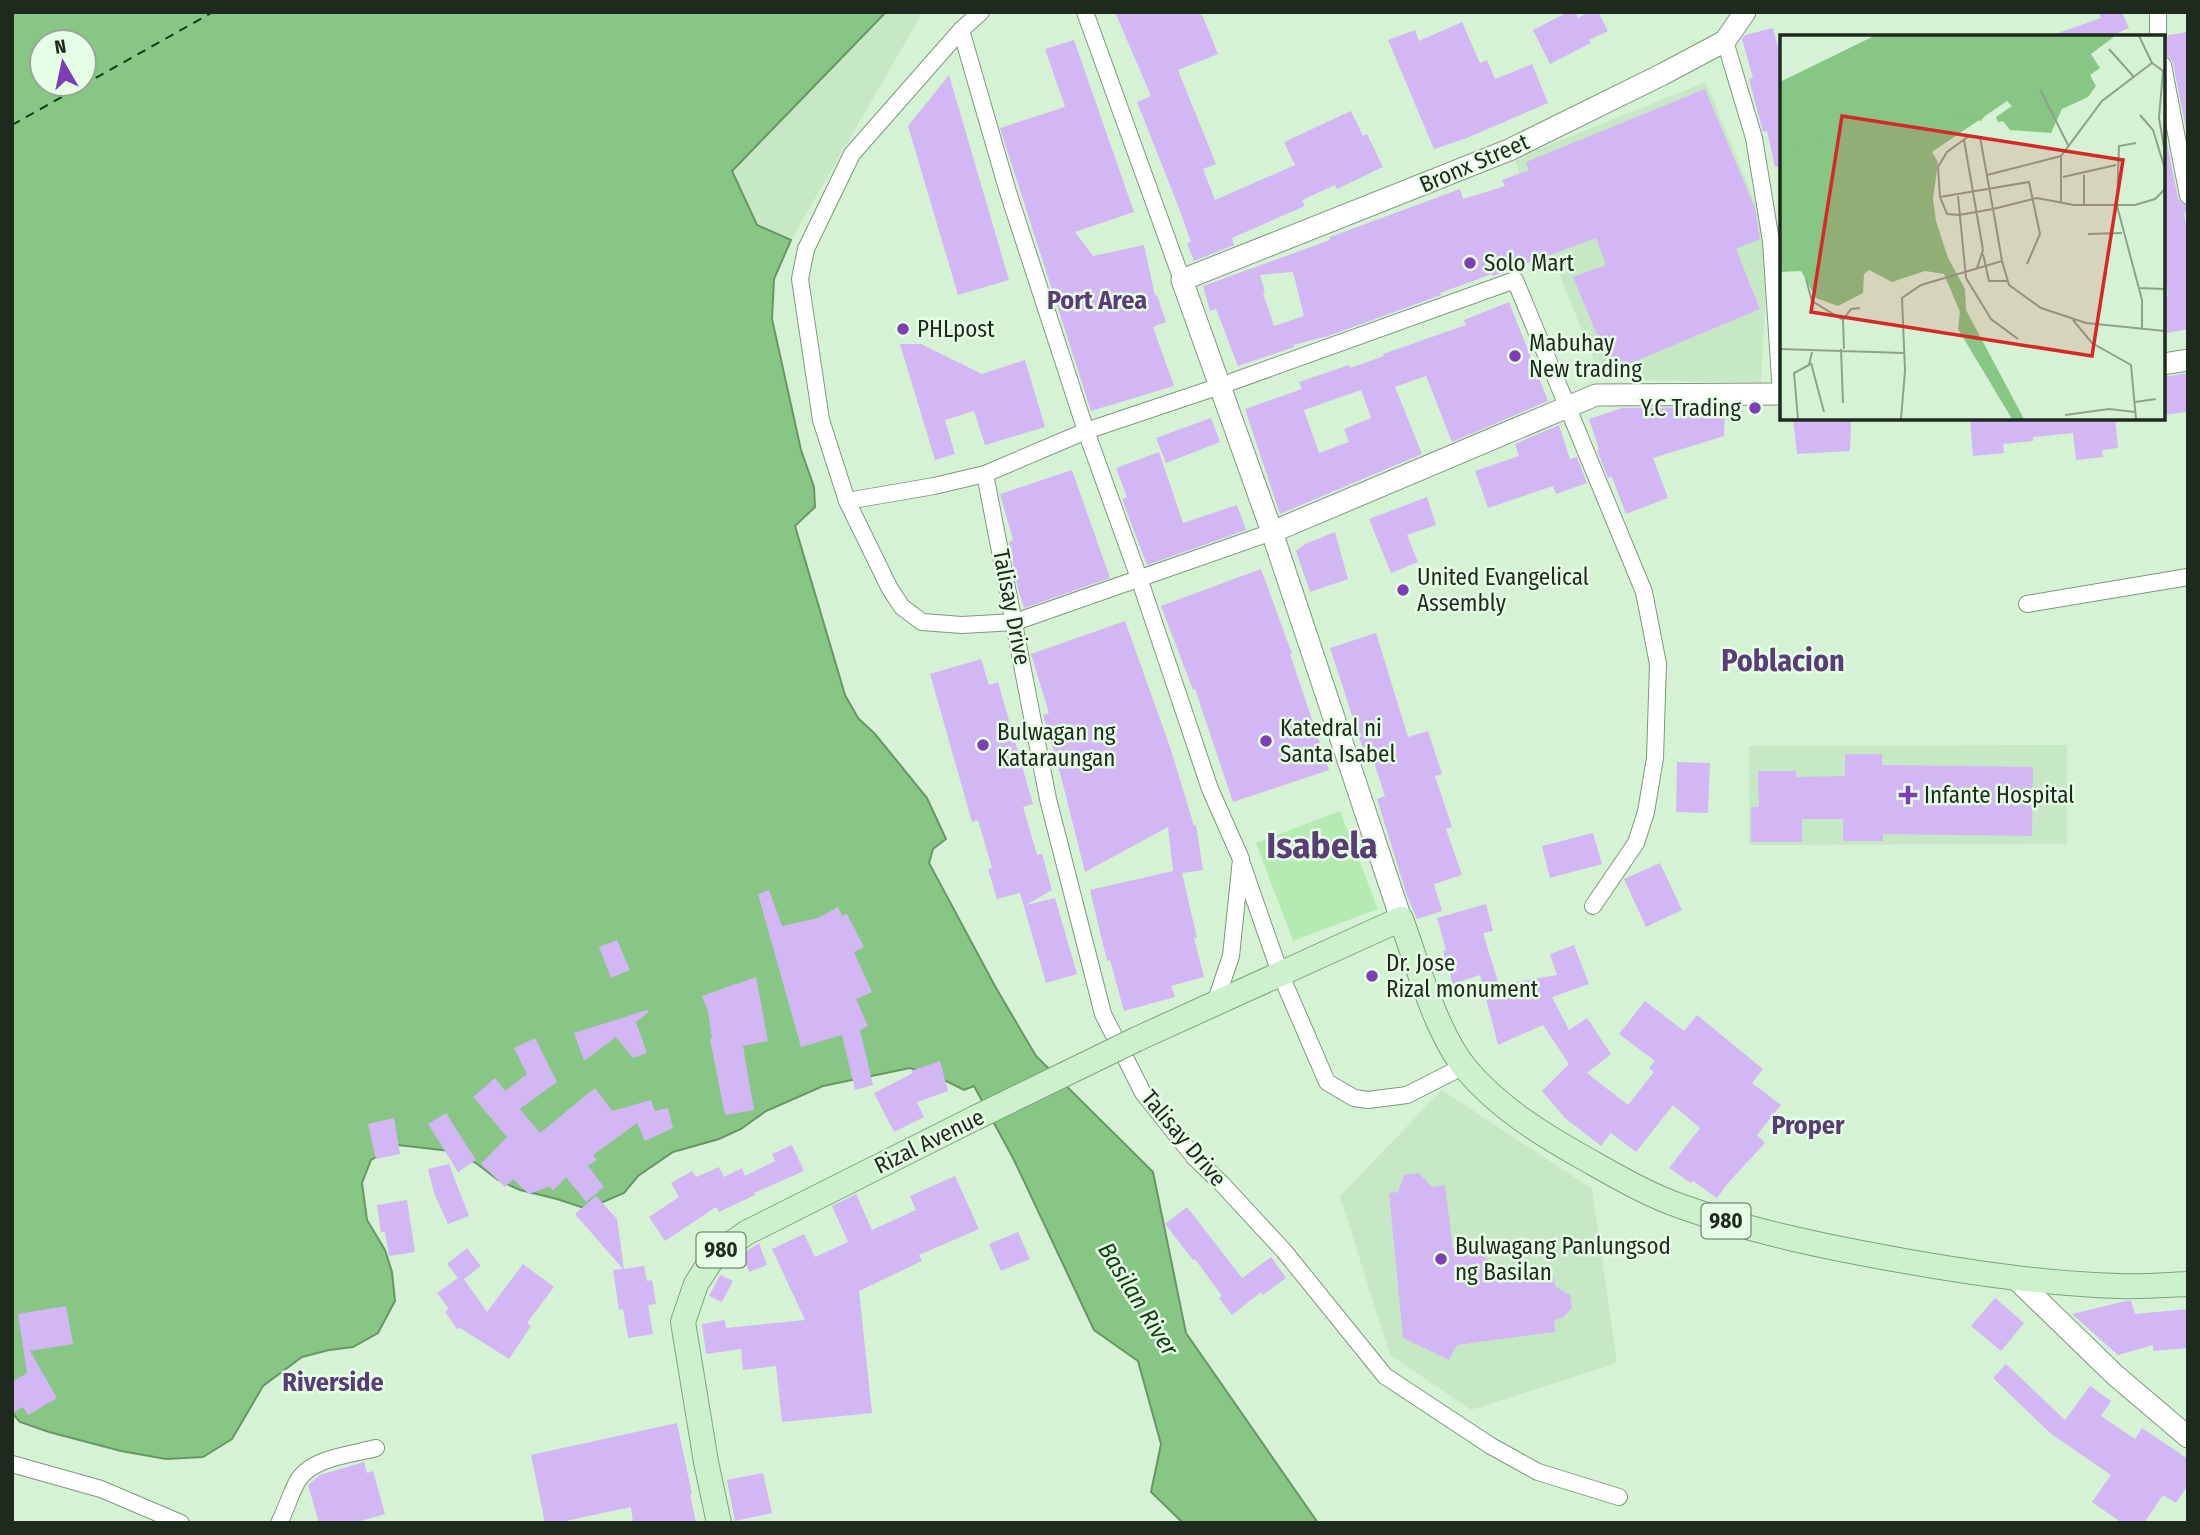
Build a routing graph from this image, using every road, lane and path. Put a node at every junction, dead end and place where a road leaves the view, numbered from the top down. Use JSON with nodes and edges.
{"nodes":[{"id":1,"x":982,"y":12,"type":"edge"},
{"id":2,"x":1085,"y":12,"type":"edge"},
{"id":3,"x":1745,"y":12,"type":"edge"},
{"id":4,"x":2158,"y":12,"type":"edge"},
{"id":5,"x":961,"y":30,"type":"junction"},
{"id":6,"x":2158,"y":35,"type":"edge"},
{"id":7,"x":1725,"y":41,"type":"junction"},
{"id":8,"x":2165,"y":75,"type":"edge"},
{"id":9,"x":2188,"y":196,"type":"edge"},
{"id":10,"x":1765,"y":202,"type":"junction"},
{"id":11,"x":1780,"y":202,"type":"edge"},
{"id":12,"x":1182,"y":280,"type":"junction"},
{"id":13,"x":2188,"y":360,"type":"edge"},
{"id":14,"x":2165,"y":364,"type":"edge"},
{"id":15,"x":1780,"y":379,"type":"edge"},
{"id":16,"x":1220,"y":386,"type":"junction"},
{"id":17,"x":1780,"y":394,"type":"edge"},
{"id":18,"x":1569,"y":407,"type":"junction"},
{"id":19,"x":1086,"y":431,"type":"junction"},
{"id":20,"x":985,"y":474,"type":"junction"},
{"id":21,"x":847,"y":501,"type":"junction"},
{"id":22,"x":1272,"y":532,"type":"junction"},
{"id":23,"x":2188,"y":577,"type":"edge"},
{"id":24,"x":1139,"y":578,"type":"junction"},
{"id":25,"x":2026,"y":604,"type":"dead end"},
{"id":26,"x":1015,"y":622,"type":"junction"},
{"id":27,"x":1241,"y":859,"type":"junction"},
{"id":28,"x":1593,"y":906,"type":"dead end"},
{"id":29,"x":1401,"y":919,"type":"junction"},
{"id":30,"x":1280,"y":973,"type":"junction"},
{"id":31,"x":1214,"y":1003,"type":"junction"},
{"id":32,"x":1464,"y":1066,"type":"junction"},
{"id":33,"x":2015,"y":1278,"type":"junction"},
{"id":34,"x":2188,"y":1284,"type":"edge"},
{"id":35,"x":2188,"y":1437,"type":"edge"},
{"id":36,"x":376,"y":1448,"type":"dead end"},
{"id":37,"x":12,"y":1464,"type":"edge"},
{"id":38,"x":1619,"y":1497,"type":"dead end"},
{"id":39,"x":181,"y":1523,"type":"edge"},
{"id":40,"x":279,"y":1523,"type":"edge"},
{"id":41,"x":719,"y":1523,"type":"edge"}],
"edges":[{"from":1,"to":5,"type":"street"},
{"from":2,"to":12,"type":"street"},
{"from":3,"to":7,"type":"street","name":"Bronx Street"},
{"from":4,"to":6,"type":"street"},
{"from":5,"to":19,"type":"street"},
{"from":5,"to":21,"type":"street"},
{"from":7,"to":10,"type":"street"},
{"from":7,"to":12,"type":"street","name":"Bronx Street"},
{"from":8,"to":9,"type":"street"},
{"from":10,"to":11,"type":"street"},
{"from":10,"to":15,"type":"street"},
{"from":12,"to":16,"type":"street"},
{"from":13,"to":14,"type":"street"},
{"from":16,"to":18,"type":"street"},
{"from":16,"to":19,"type":"street"},
{"from":16,"to":22,"type":"street"},
{"from":17,"to":18,"type":"street"},
{"from":18,"to":22,"type":"street"},
{"from":18,"to":28,"type":"street"},
{"from":19,"to":20,"type":"street"},
{"from":19,"to":24,"type":"street"},
{"from":20,"to":21,"type":"street"},
{"from":20,"to":26,"type":"street","name":"Talisay Drive"},
{"from":21,"to":26,"type":"street"},
{"from":22,"to":24,"type":"street"},
{"from":22,"to":29,"type":"street"},
{"from":23,"to":25,"type":"street"},
{"from":24,"to":26,"type":"street"},
{"from":24,"to":27,"type":"street"},
{"from":26,"to":38,"type":"street","name":"Talisay Drive"},
{"from":27,"to":30,"type":"street"},
{"from":27,"to":31,"type":"street"},
{"from":29,"to":30,"type":"main road","name":"Rizal Avenue","number":"980"},
{"from":29,"to":32,"type":"main road","number":"980"},
{"from":30,"to":31,"type":"main road","name":"Rizal Avenue","number":"980"},
{"from":30,"to":32,"type":"street"},
{"from":31,"to":41,"type":"main road","name":"Rizal Avenue","number":"980","bridge":true},
{"from":32,"to":33,"type":"main road","number":"980"},
{"from":33,"to":34,"type":"main road","number":"980"},
{"from":33,"to":35,"type":"street"},
{"from":36,"to":40,"type":"street"},
{"from":37,"to":39,"type":"street"}]}
